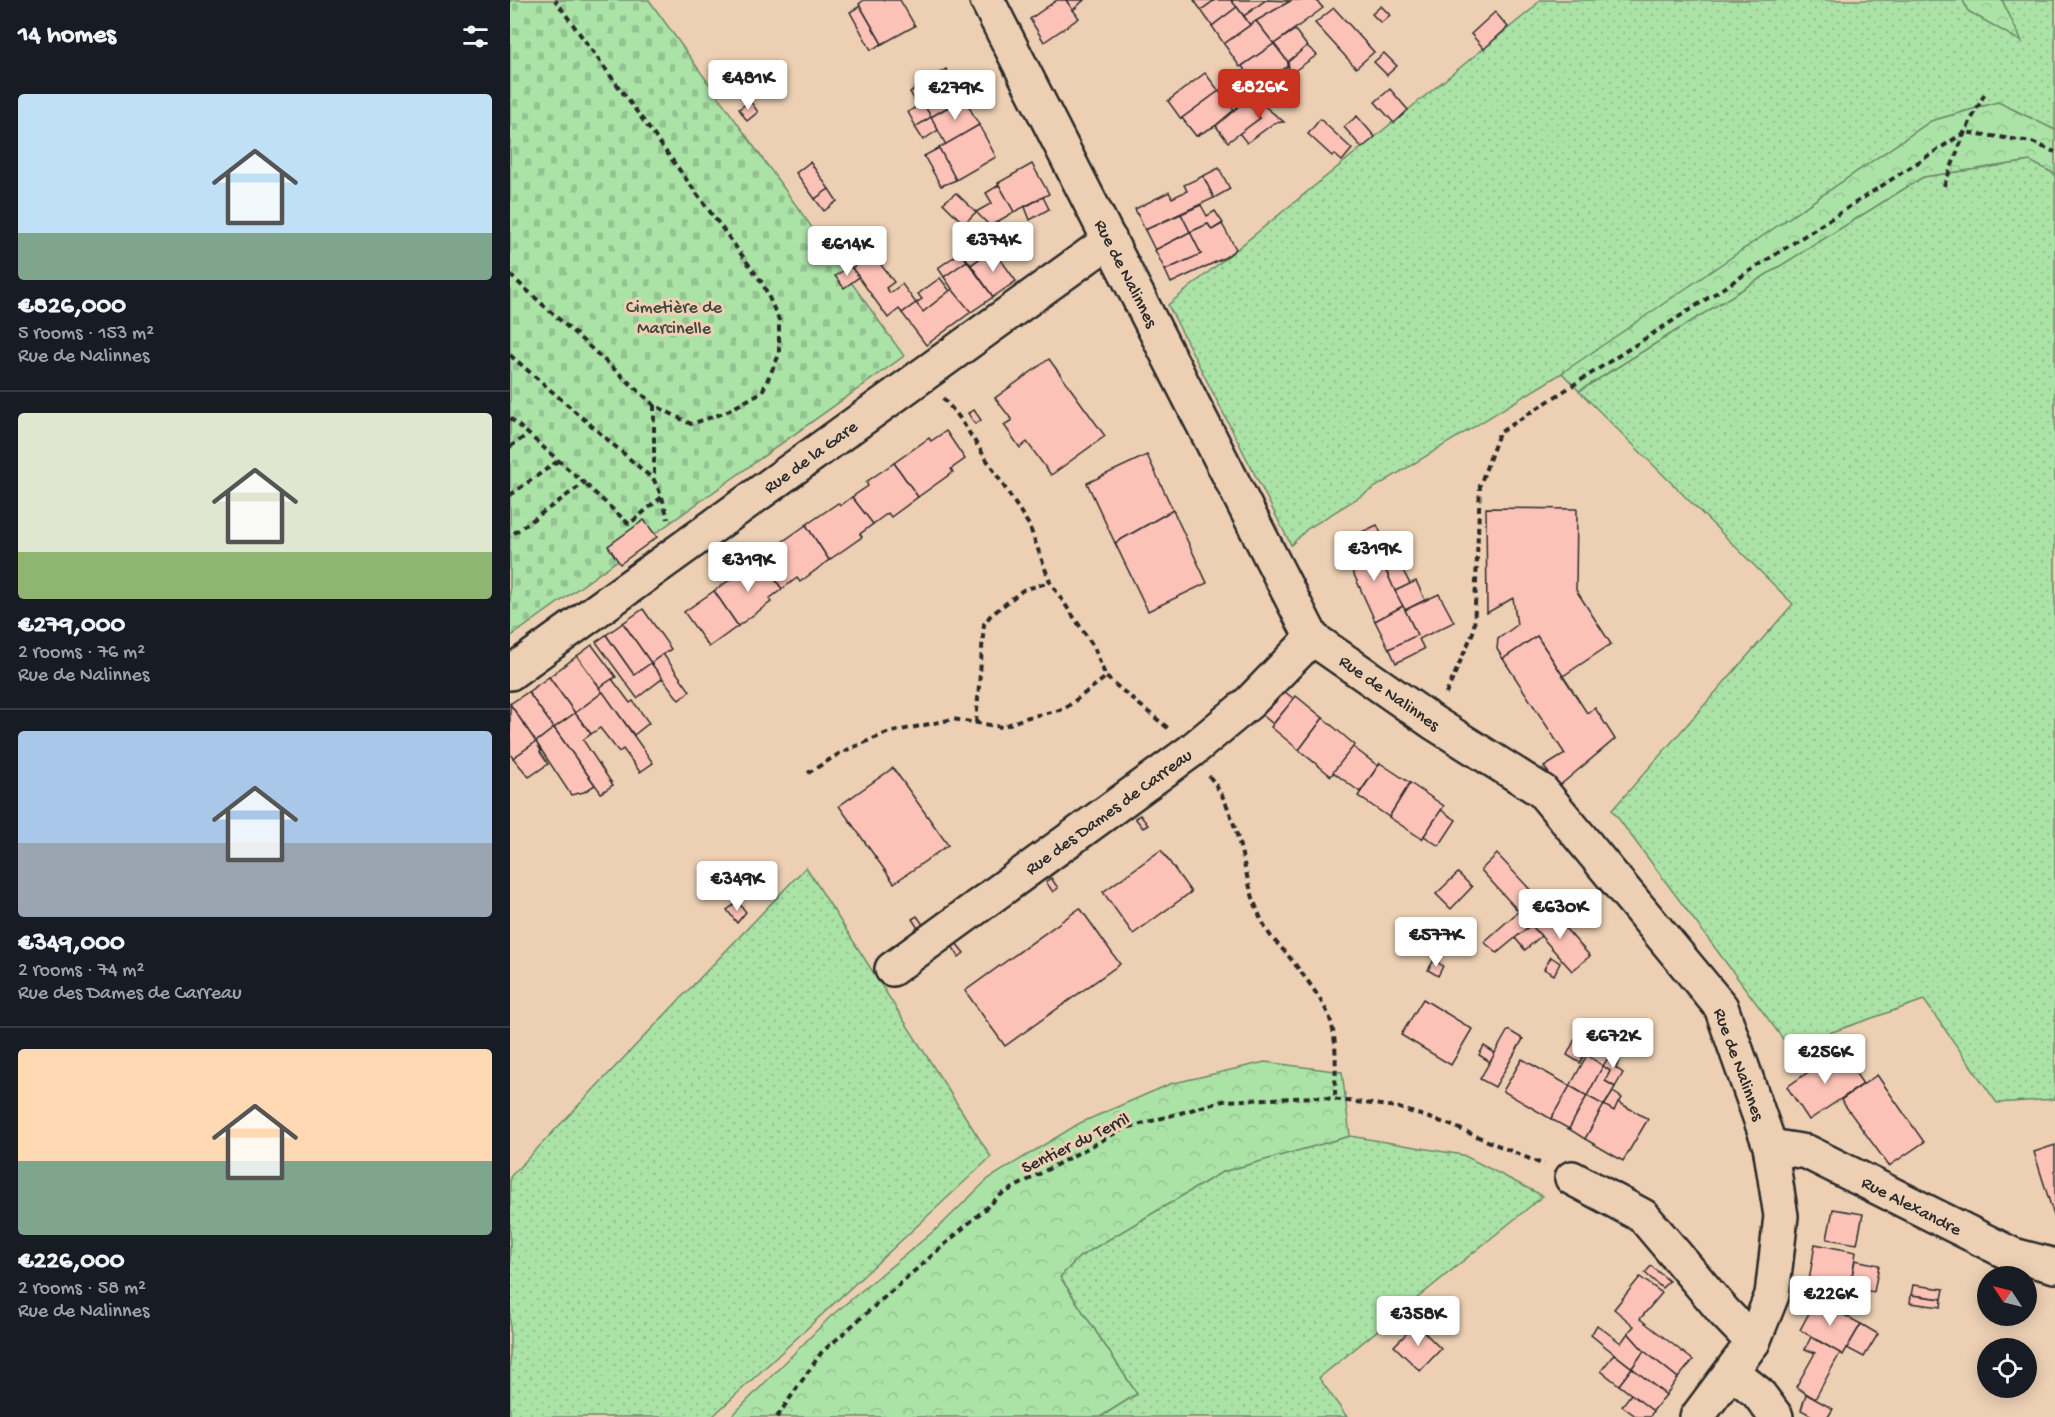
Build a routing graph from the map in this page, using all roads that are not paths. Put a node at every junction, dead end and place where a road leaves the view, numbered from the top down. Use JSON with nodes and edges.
{"nodes":[{"id":1,"x":987,"y":0,"type":"edge"},
{"id":2,"x":1110,"y":240,"type":"junction"},
{"id":3,"x":1312,"y":638,"type":"junction"},
{"id":4,"x":510,"y":673,"type":"edge"},
{"id":5,"x":892,"y":969,"type":"dead end"},
{"id":6,"x":1770,"y":1146,"type":"junction"},
{"id":7,"x":1572,"y":1178,"type":"road end"},
{"id":8,"x":2055,"y":1266,"type":"edge"},
{"id":9,"x":1753,"y":1342,"type":"junction"},
{"id":10,"x":1732,"y":1372,"type":"junction"},
{"id":11,"x":1696,"y":1417,"type":"edge"},
{"id":12,"x":1776,"y":1417,"type":"edge"}],
"edges":[{"from":1,"to":2,"type":"street","name":"Rue de Nalinnes"},
{"from":2,"to":3,"type":"street","name":"Rue de Nalinnes"},
{"from":2,"to":4,"type":"street","name":"Rue de la Gare"},
{"from":3,"to":5,"type":"street","name":"Rue des Dames de Carreau"},
{"from":3,"to":6,"type":"street","name":"Rue de Nalinnes"},
{"from":6,"to":8,"type":"street","name":"Rue Alexandre"},
{"from":6,"to":9,"type":"street","name":"Rue de Nalinnes"},
{"from":7,"to":9,"type":"street"},
{"from":9,"to":10,"type":"street","name":"Rue de Nalinnes"},
{"from":10,"to":11,"type":"street","name":"Rue de Nalinnes"},
{"from":10,"to":12,"type":"street"}]}
